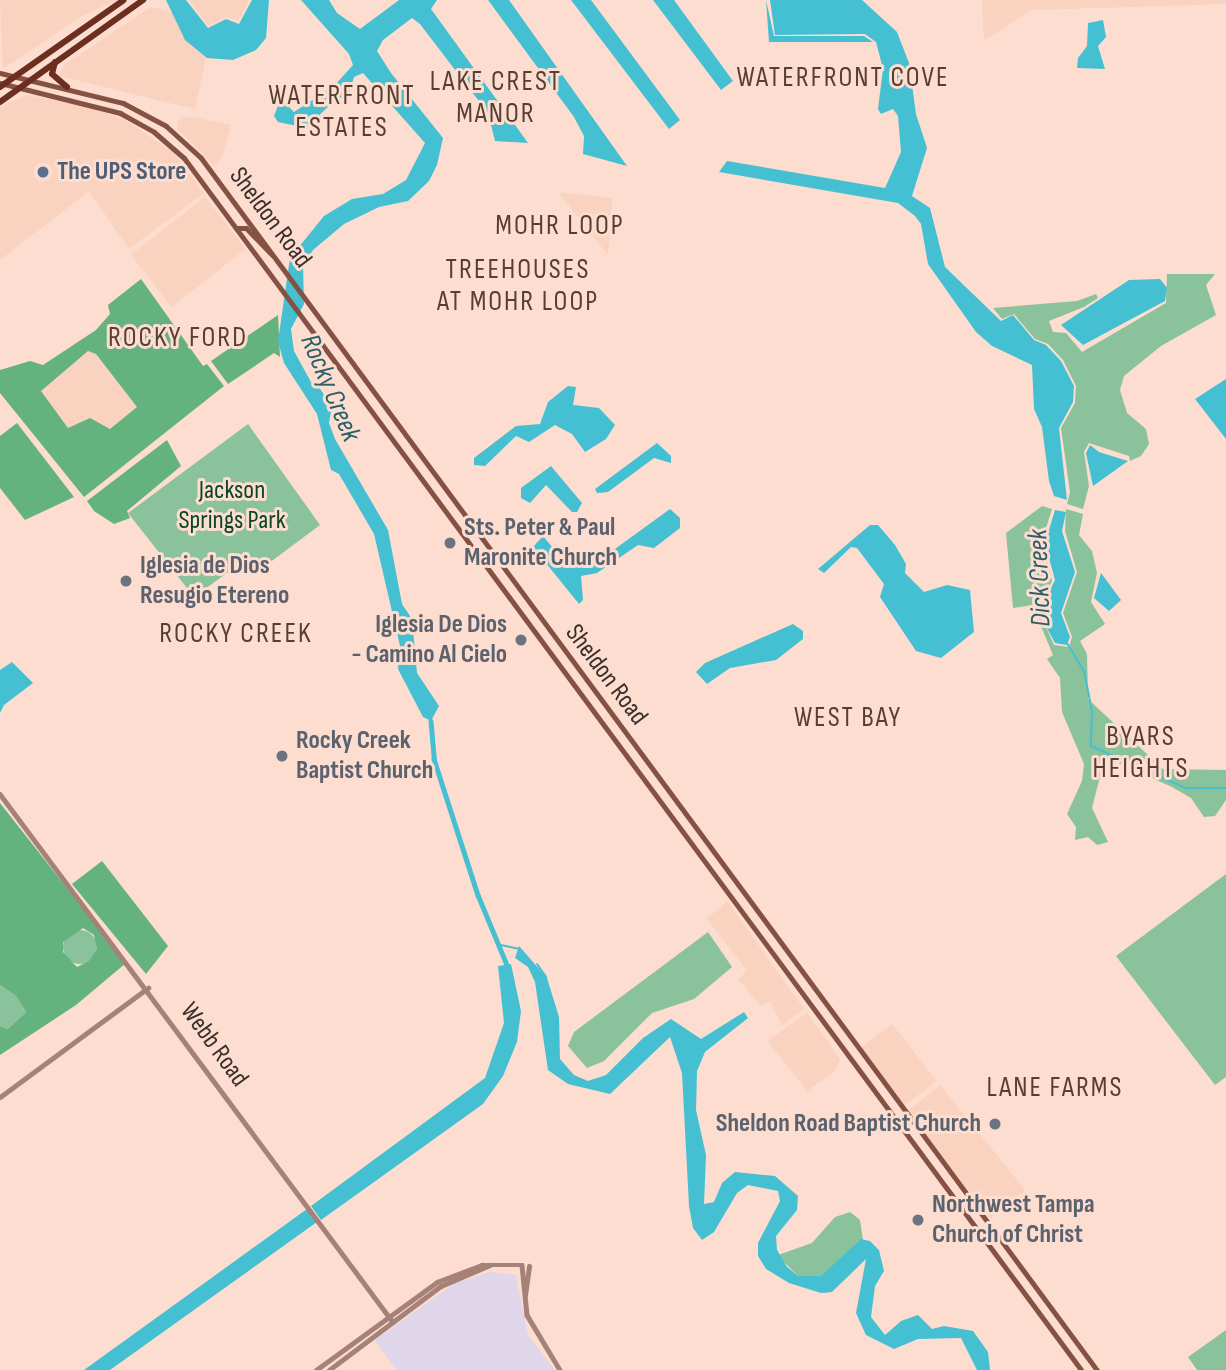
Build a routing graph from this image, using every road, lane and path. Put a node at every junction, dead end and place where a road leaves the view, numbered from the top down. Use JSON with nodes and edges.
{"nodes":[{"id":1,"x":124,"y":0,"type":"edge"},
{"id":2,"x":143,"y":0,"type":"edge"},
{"id":3,"x":56,"y":60,"type":"junction"},
{"id":4,"x":0,"y":73,"type":"edge"},
{"id":5,"x":14,"y":77,"type":"junction"},
{"id":6,"x":28,"y":81,"type":"junction"},
{"id":7,"x":2,"y":85,"type":"edge"},
{"id":8,"x":19,"y":88,"type":"junction"},
{"id":9,"x":67,"y":88,"type":"junction"},
{"id":10,"x":0,"y":102,"type":"edge"},
{"id":11,"x":236,"y":228,"type":"junction"},
{"id":12,"x":275,"y":257,"type":"junction"},
{"id":13,"x":0,"y":794,"type":"edge"},
{"id":14,"x":148,"y":988,"type":"junction"},
{"id":15,"x":0,"y":1097,"type":"edge"},
{"id":16,"x":940,"y":1160,"type":"junction"},
{"id":17,"x":930,"y":1168,"type":"junction"},
{"id":18,"x":491,"y":1265,"type":"junction"},
{"id":19,"x":529,"y":1266,"type":"dead end"},
{"id":20,"x":525,"y":1296,"type":"junction"},
{"id":21,"x":389,"y":1317,"type":"junction"},
{"id":22,"x":393,"y":1322,"type":"junction"},
{"id":23,"x":316,"y":1370,"type":"edge"},
{"id":24,"x":329,"y":1370,"type":"edge"},
{"id":25,"x":560,"y":1370,"type":"edge"},
{"id":26,"x":1081,"y":1370,"type":"edge"},
{"id":27,"x":1097,"y":1370,"type":"edge"}],
"edges":[{"from":1,"to":5,"type":"main road"},
{"from":2,"to":3,"type":"main road"},
{"from":3,"to":6,"type":"main road"},
{"from":3,"to":9,"type":"main road"},
{"from":4,"to":5,"type":"main road","name":"Sheldon Road"},
{"from":5,"to":6,"type":"main road","name":"Sheldon Road"},
{"from":5,"to":7,"type":"main road"},
{"from":6,"to":8,"type":"main road"},
{"from":6,"to":9,"type":"main road","name":"Sheldon Road"},
{"from":7,"to":8,"type":"main road","name":"Sheldon Road"},
{"from":8,"to":10,"type":"main road"},
{"from":8,"to":11,"type":"main road","name":"Sheldon Road"},
{"from":9,"to":12,"type":"main road","name":"Sheldon Road"},
{"from":11,"to":12,"type":"main road"},
{"from":11,"to":17,"type":"main road","name":"Sheldon Road"},
{"from":12,"to":16,"type":"main road","name":"Sheldon Road"},
{"from":13,"to":14,"type":"street","name":"Webb Road"},
{"from":14,"to":15,"type":"street"},
{"from":14,"to":21,"type":"street","name":"Webb Road"},
{"from":16,"to":17,"type":"main road"},
{"from":16,"to":27,"type":"main road","name":"Sheldon Road"},
{"from":17,"to":26,"type":"main road","name":"Sheldon Road"},
{"from":18,"to":20,"type":"street"},
{"from":18,"to":21,"type":"street"},
{"from":18,"to":22,"type":"street"},
{"from":19,"to":20,"type":"street"},
{"from":20,"to":25,"type":"street"},
{"from":21,"to":22,"type":"street","name":"Webb Road"},
{"from":21,"to":23,"type":"street"},
{"from":22,"to":24,"type":"street"}]}
